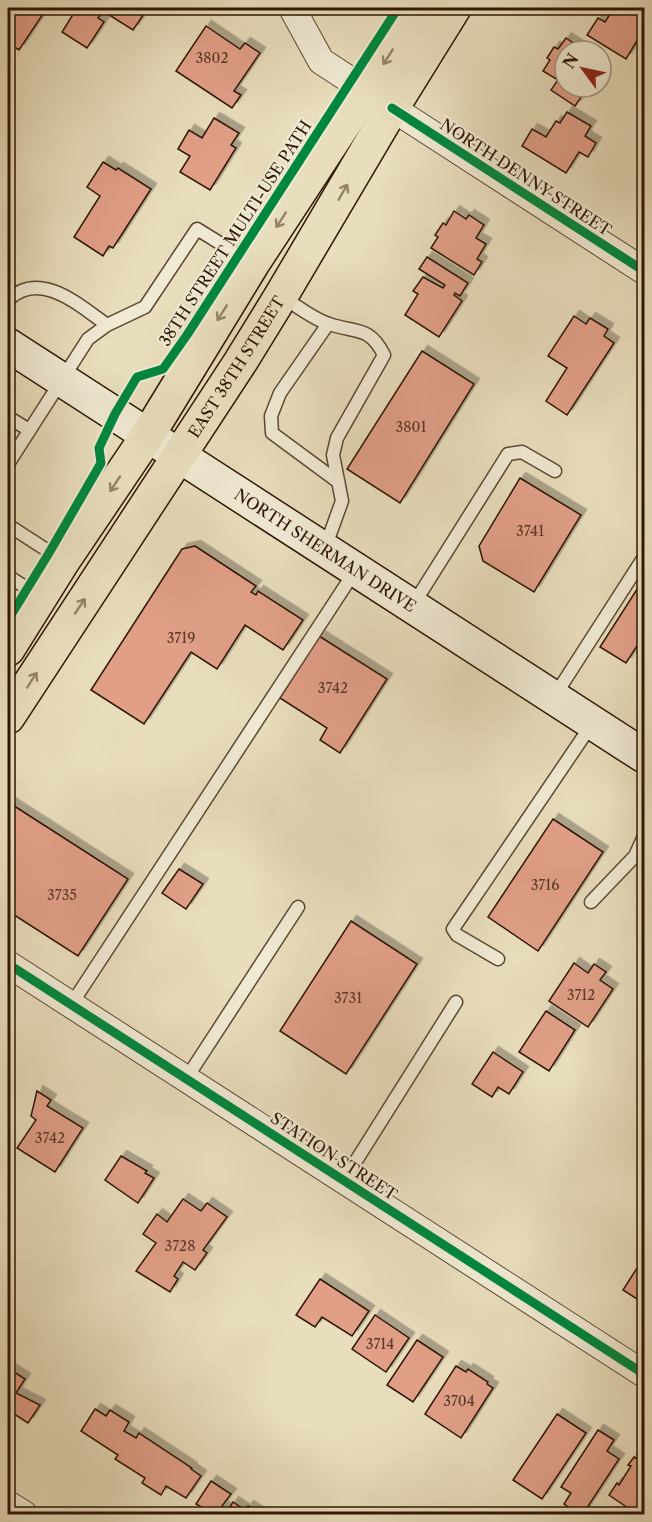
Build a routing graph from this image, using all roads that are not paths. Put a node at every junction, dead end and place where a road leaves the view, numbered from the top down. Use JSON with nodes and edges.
{"nodes":[{"id":1,"x":292,"y":8,"type":"edge"},
{"id":2,"x":420,"y":8,"type":"edge"},
{"id":3,"x":454,"y":8,"type":"edge"},
{"id":4,"x":379,"y":100,"type":"junction"},
{"id":5,"x":253,"y":263,"type":"junction"},
{"id":6,"x":645,"y":271,"type":"edge"},
{"id":7,"x":281,"y":296,"type":"junction"},
{"id":8,"x":8,"y":300,"type":"edge"},
{"id":9,"x":107,"y":324,"type":"junction"},
{"id":10,"x":328,"y":324,"type":"junction"},
{"id":11,"x":8,"y":345,"type":"edge"},
{"id":12,"x":62,"y":379,"type":"junction"},
{"id":13,"x":8,"y":417,"type":"edge"},
{"id":14,"x":29,"y":430,"type":"junction"},
{"id":15,"x":148,"y":435,"type":"junction"},
{"id":16,"x":180,"y":456,"type":"junction"},
{"id":17,"x":8,"y":464,"type":"edge"},
{"id":18,"x":555,"y":471,"type":"dead end"},
{"id":19,"x":337,"y":481,"type":"junction"},
{"id":20,"x":8,"y":525,"type":"edge"},
{"id":21,"x":324,"y":549,"type":"junction"},
{"id":22,"x":645,"y":557,"type":"edge"},
{"id":23,"x":63,"y":561,"type":"junction"},
{"id":24,"x":356,"y":570,"type":"junction"},
{"id":25,"x":9,"y":581,"type":"edge"},
{"id":26,"x":40,"y":596,"type":"junction"},
{"id":27,"x":412,"y":606,"type":"junction"},
{"id":28,"x":8,"y":649,"type":"edge"},
{"id":29,"x":554,"y":698,"type":"junction"},
{"id":30,"x":8,"y":717,"type":"edge"},
{"id":31,"x":592,"y":723,"type":"junction"},
{"id":32,"x":645,"y":756,"type":"edge"},
{"id":33,"x":645,"y":836,"type":"edge"},
{"id":34,"x":591,"y":902,"type":"dead end"},
{"id":35,"x":298,"y":907,"type":"dead end"},
{"id":36,"x":498,"y":959,"type":"dead end"},
{"id":37,"x":8,"y":964,"type":"edge"},
{"id":38,"x":456,"y":1002,"type":"dead end"},
{"id":39,"x":71,"y":1005,"type":"junction"},
{"id":40,"x":186,"y":1079,"type":"junction"},
{"id":41,"x":344,"y":1180,"type":"junction"},
{"id":42,"x":645,"y":1374,"type":"edge"},
{"id":43,"x":8,"y":1504,"type":"edge"},
{"id":44,"x":24,"y":1515,"type":"edge"}],
"edges":[{"from":1,"to":4,"type":"street","name":"NORTH DENNY STREET"},
{"from":2,"to":4,"type":"main road","name":"EAST 38TH STREET","one_way":true},
{"from":3,"to":4,"type":"main road","name":"EAST 38TH STREET"},
{"from":4,"to":5,"type":"main road","name":"EAST 38TH STREET","one_way":true},
{"from":4,"to":6,"type":"street","name":"NORTH DENNY STREET"},
{"from":7,"to":4,"type":"main road","name":"EAST 38TH STREET","one_way":true},
{"from":5,"to":9,"type":"lane"},
{"from":5,"to":15,"type":"main road","name":"EAST 38TH STREET","one_way":true},
{"from":7,"to":10,"type":"lane"},
{"from":7,"to":16,"type":"main road","name":"EAST 38TH STREET"},
{"from":8,"to":9,"type":"lane"},
{"from":9,"to":12,"type":"lane"},
{"from":10,"to":19,"type":"lane"},
{"from":10,"to":19,"type":"lane"},
{"from":11,"to":12,"type":"main road","name":"NORTH SHERMAN DRIVE"},
{"from":12,"to":14,"type":"lane"},
{"from":12,"to":15,"type":"main road","name":"NORTH SHERMAN DRIVE"},
{"from":13,"to":14,"type":"lane"},
{"from":14,"to":17,"type":"lane"},
{"from":15,"to":16,"type":"main road","name":"NORTH SHERMAN DRIVE"},
{"from":15,"to":23,"type":"main road","name":"EAST 38TH STREET","one_way":true},
{"from":16,"to":21,"type":"main road","name":"NORTH SHERMAN DRIVE"},
{"from":30,"to":16,"type":"main road","name":"EAST 38TH STREET","one_way":true},
{"from":18,"to":27,"type":"lane"},
{"from":19,"to":21,"type":"lane"},
{"from":20,"to":23,"type":"lane"},
{"from":21,"to":24,"type":"main road","name":"NORTH SHERMAN DRIVE"},
{"from":22,"to":29,"type":"lane"},
{"from":23,"to":26,"type":"main road","name":"EAST 38TH STREET"},
{"from":24,"to":27,"type":"main road","name":"NORTH SHERMAN DRIVE"},
{"from":24,"to":39,"type":"lane"},
{"from":25,"to":26,"type":"lane"},
{"from":26,"to":28,"type":"main road","name":"EAST 38TH STREET"},
{"from":27,"to":29,"type":"main road","name":"NORTH SHERMAN DRIVE"},
{"from":29,"to":31,"type":"main road","name":"NORTH SHERMAN DRIVE"},
{"from":31,"to":32,"type":"main road","name":"NORTH SHERMAN DRIVE"},
{"from":31,"to":36,"type":"lane"},
{"from":33,"to":34,"type":"lane"},
{"from":35,"to":40,"type":"lane"},
{"from":37,"to":39,"type":"street","name":"STATION STREET"},
{"from":38,"to":41,"type":"lane"},
{"from":39,"to":40,"type":"street","name":"STATION STREET"},
{"from":40,"to":41,"type":"street","name":"STATION STREET"},
{"from":41,"to":42,"type":"street","name":"STATION STREET"},
{"from":43,"to":44,"type":"street"}]}
